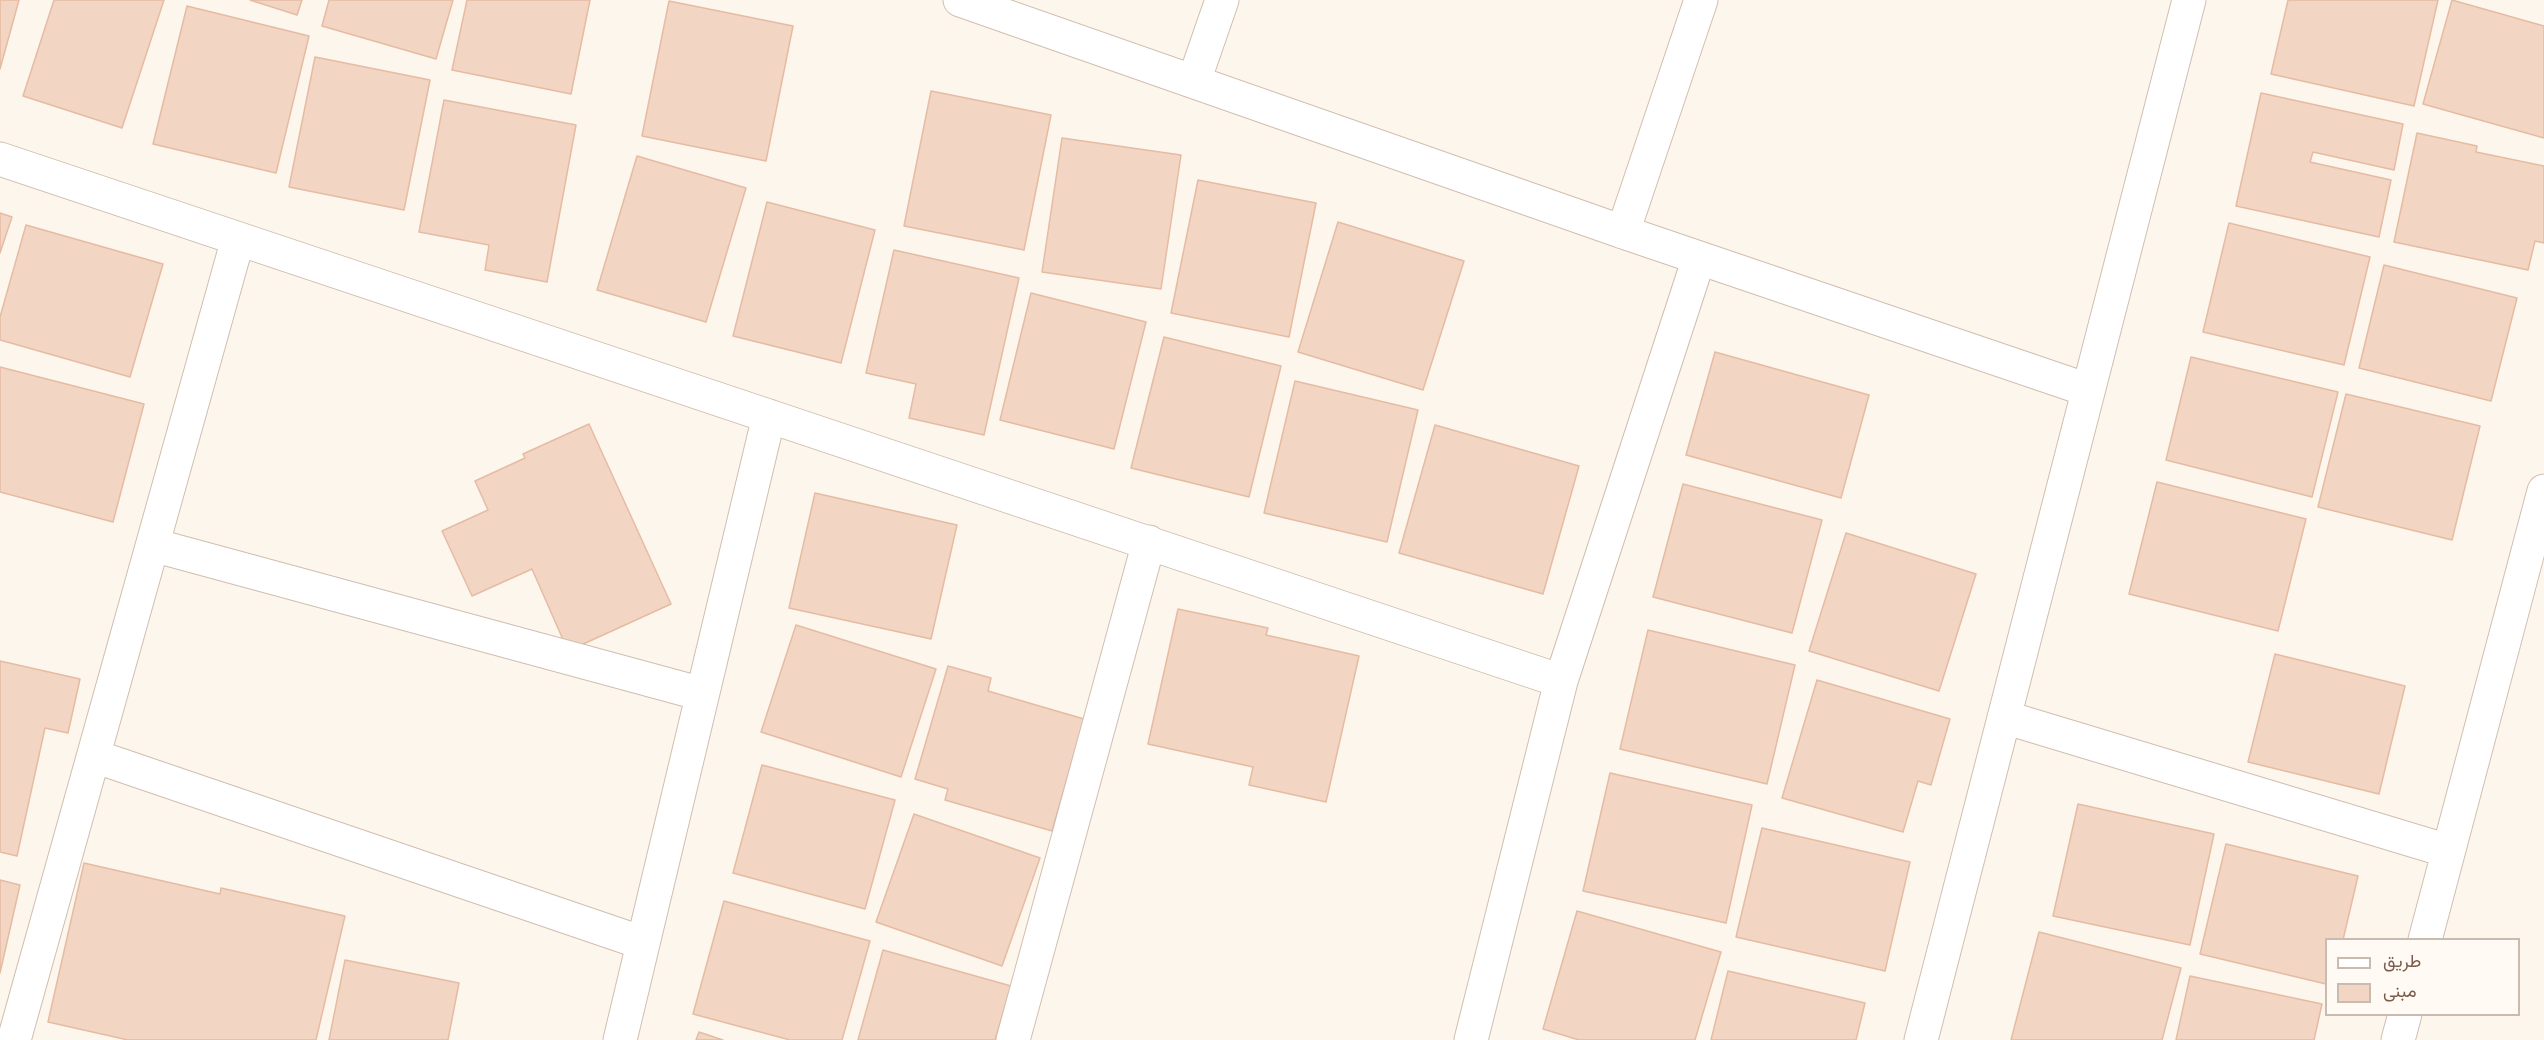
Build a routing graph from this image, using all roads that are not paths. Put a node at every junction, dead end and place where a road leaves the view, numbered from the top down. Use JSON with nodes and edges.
{"nodes":[{"id":1,"x":960,"y":0,"type":"edge"},
{"id":2,"x":1222,"y":0,"type":"edge"},
{"id":3,"x":1701,"y":0,"type":"edge"},
{"id":4,"x":2189,"y":0,"type":"edge"},
{"id":5,"x":1194,"y":81,"type":"junction"},
{"id":6,"x":0,"y":159,"type":"edge"},
{"id":7,"x":1623,"y":232,"type":"junction"},
{"id":8,"x":238,"y":239,"type":"junction"},
{"id":9,"x":1700,"y":258,"type":"junction"},
{"id":10,"x":2088,"y":390,"type":"junction"},
{"id":11,"x":769,"y":416,"type":"junction"},
{"id":12,"x":2544,"y":491,"type":"edge"},
{"id":13,"x":1149,"y":542,"type":"junction"},
{"id":14,"x":153,"y":545,"type":"junction"},
{"id":15,"x":2536,"y":556,"type":"edge"},
{"id":16,"x":1561,"y":681,"type":"junction"},
{"id":17,"x":702,"y":694,"type":"junction"},
{"id":18,"x":2004,"y":717,"type":"junction"},
{"id":19,"x":94,"y":756,"type":"junction"},
{"id":20,"x":2448,"y":851,"type":"junction"},
{"id":21,"x":2425,"y":938,"type":"edge"},
{"id":22,"x":643,"y":943,"type":"junction"},
{"id":23,"x":2404,"y":1016,"type":"edge"},
{"id":24,"x":14,"y":1040,"type":"edge"},
{"id":25,"x":620,"y":1040,"type":"edge"},
{"id":26,"x":1012,"y":1040,"type":"edge"},
{"id":27,"x":1471,"y":1040,"type":"edge"},
{"id":28,"x":1921,"y":1040,"type":"edge"},
{"id":29,"x":2398,"y":1040,"type":"edge"}],
"edges":[{"from":1,"to":5,"type":"street"},
{"from":2,"to":5,"type":"street"},
{"from":3,"to":7,"type":"street"},
{"from":4,"to":10,"type":"street"},
{"from":5,"to":7,"type":"street"},
{"from":6,"to":8,"type":"street"},
{"from":7,"to":9,"type":"street"},
{"from":8,"to":11,"type":"street"},
{"from":8,"to":14,"type":"street"},
{"from":9,"to":10,"type":"street"},
{"from":9,"to":16,"type":"street"},
{"from":10,"to":18,"type":"street"},
{"from":11,"to":13,"type":"street"},
{"from":11,"to":17,"type":"street"},
{"from":12,"to":15,"type":"street"},
{"from":13,"to":16,"type":"street"},
{"from":13,"to":26,"type":"street"},
{"from":14,"to":17,"type":"street"},
{"from":14,"to":19,"type":"street"},
{"from":15,"to":20,"type":"street"},
{"from":16,"to":27,"type":"street"},
{"from":17,"to":22,"type":"street"},
{"from":18,"to":20,"type":"street"},
{"from":18,"to":28,"type":"street"},
{"from":19,"to":22,"type":"street"},
{"from":19,"to":24,"type":"street"},
{"from":20,"to":21,"type":"street"},
{"from":22,"to":25,"type":"street"},
{"from":23,"to":29,"type":"street"}]}
